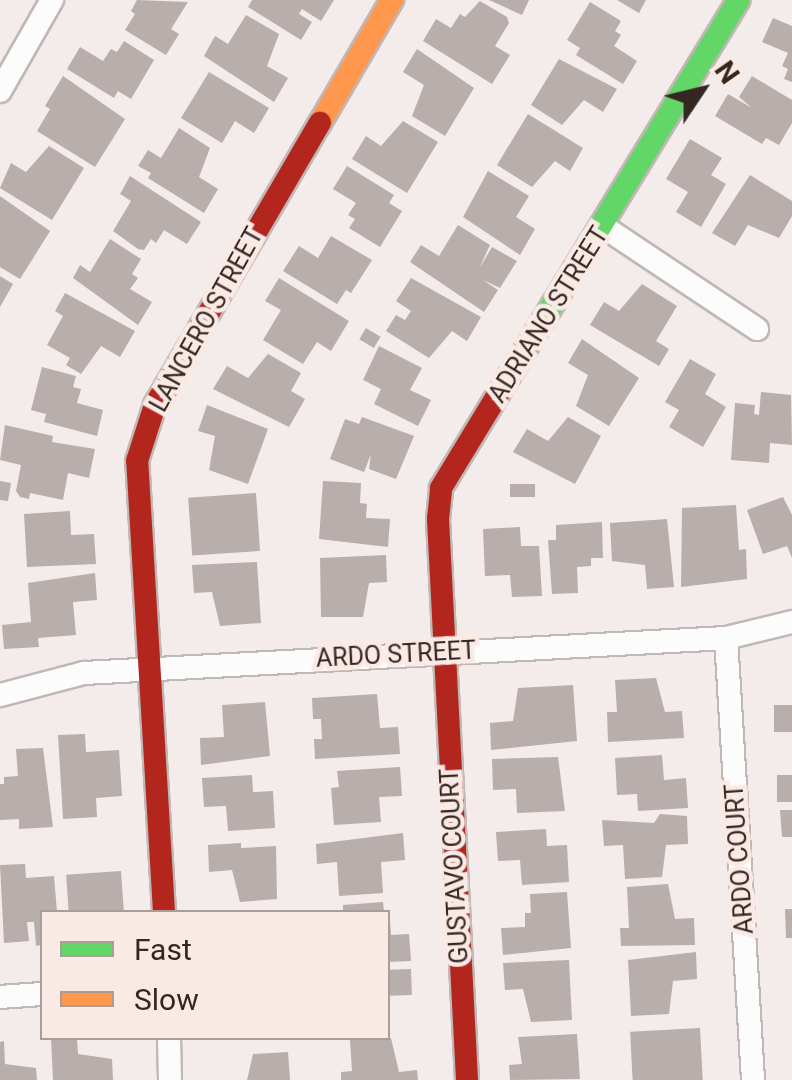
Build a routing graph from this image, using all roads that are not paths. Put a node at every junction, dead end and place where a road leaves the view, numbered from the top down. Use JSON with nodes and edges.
{"nodes":[{"id":1,"x":52,"y":0,"type":"edge"},
{"id":2,"x":392,"y":0,"type":"edge"},
{"id":3,"x":739,"y":0,"type":"edge"},
{"id":4,"x":0,"y":91,"type":"edge"},
{"id":5,"x":604,"y":227,"type":"junction"},
{"id":6,"x":757,"y":329,"type":"dead end"},
{"id":7,"x":792,"y":622,"type":"edge"},
{"id":8,"x":726,"y":638,"type":"junction"},
{"id":9,"x":444,"y":652,"type":"junction"},
{"id":10,"x":152,"y":670,"type":"junction"},
{"id":11,"x":0,"y":695,"type":"edge"},
{"id":12,"x":164,"y":910,"type":"edge"},
{"id":13,"x":40,"y":994,"type":"edge"},
{"id":14,"x":0,"y":996,"type":"edge"},
{"id":15,"x":169,"y":1040,"type":"edge"},
{"id":16,"x":170,"y":1080,"type":"edge"},
{"id":17,"x":467,"y":1080,"type":"edge"},
{"id":18,"x":754,"y":1080,"type":"edge"}],
"edges":[{"from":1,"to":4,"type":"street"},
{"from":2,"to":10,"type":"street","name":"LANCERO STREET"},
{"from":3,"to":5,"type":"street","name":"ADRIANO STREET"},
{"from":5,"to":6,"type":"street"},
{"from":5,"to":9,"type":"street","name":"ADRIANO STREET"},
{"from":7,"to":8,"type":"street","name":"ARDO STREET"},
{"from":8,"to":9,"type":"street","name":"ARDO STREET"},
{"from":8,"to":18,"type":"street","name":"ARDO COURT"},
{"from":9,"to":10,"type":"street","name":"ARDO STREET"},
{"from":9,"to":17,"type":"street","name":"GUSTAVO COURT"},
{"from":10,"to":11,"type":"street","name":"ARDO STREET"},
{"from":10,"to":12,"type":"street","name":"LANCERO STREET"},
{"from":13,"to":14,"type":"street"},
{"from":15,"to":16,"type":"street"}]}
